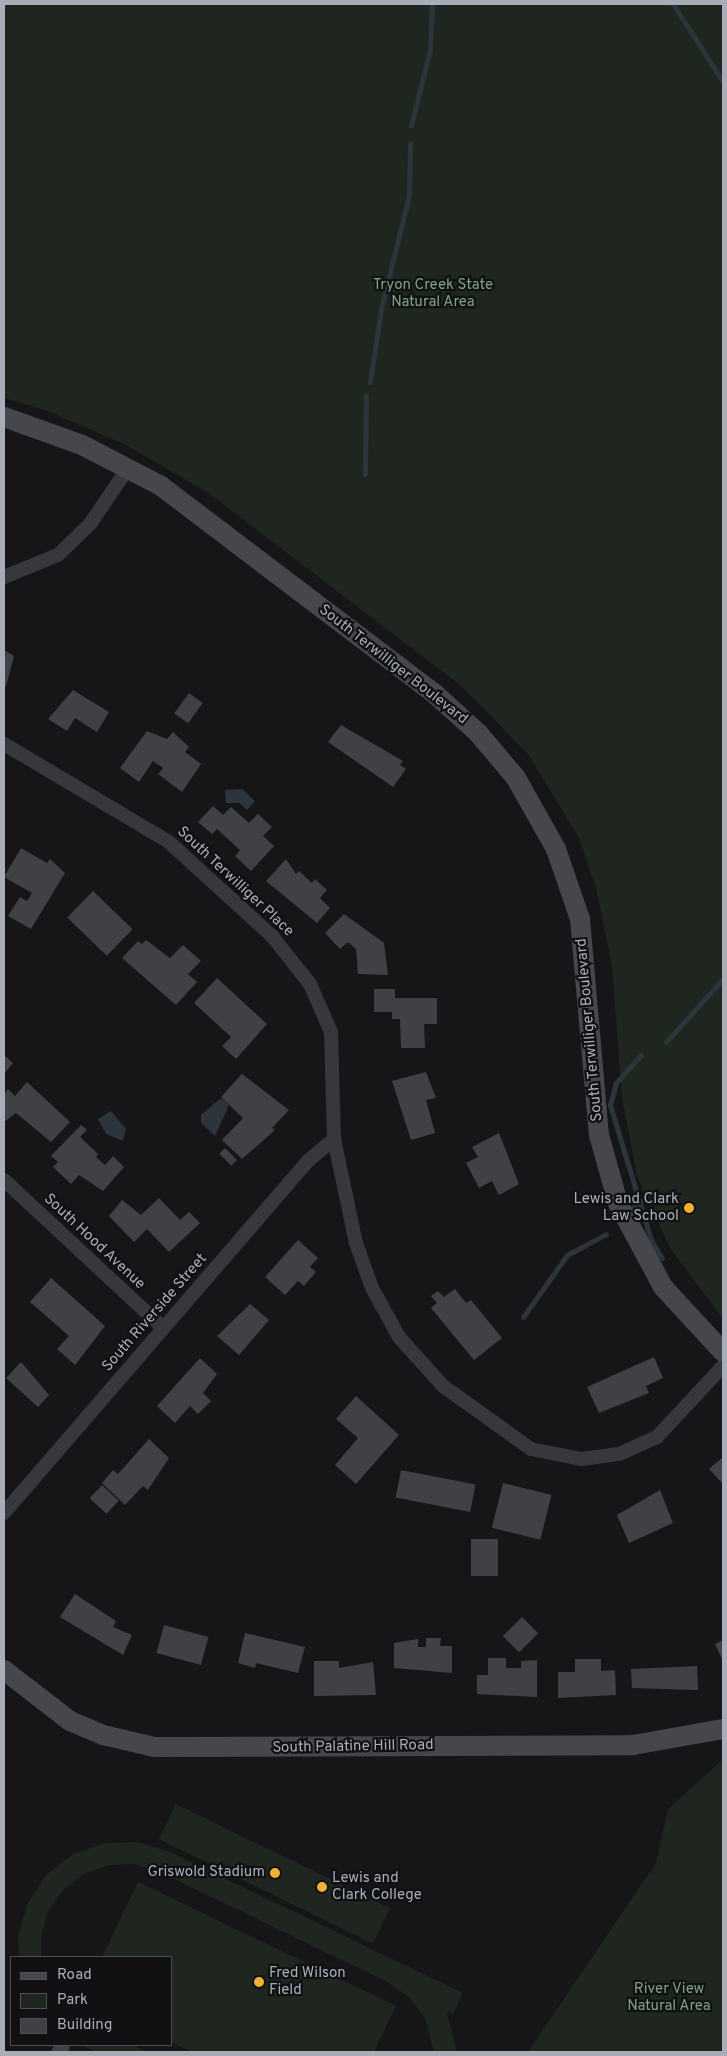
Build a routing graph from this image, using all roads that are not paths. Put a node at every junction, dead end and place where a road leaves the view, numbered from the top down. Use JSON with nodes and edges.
{"nodes":[{"id":1,"x":4,"y":417,"type":"edge"},
{"id":2,"x":128,"y":468,"type":"junction"},
{"id":3,"x":4,"y":577,"type":"edge"},
{"id":4,"x":4,"y":744,"type":"edge"},
{"id":5,"x":334,"y":1139,"type":"junction"},
{"id":6,"x":4,"y":1180,"type":"edge"},
{"id":7,"x":163,"y":1328,"type":"junction"},
{"id":8,"x":723,"y":1352,"type":"edge"},
{"id":9,"x":723,"y":1366,"type":"edge"},
{"id":10,"x":4,"y":1513,"type":"edge"},
{"id":11,"x":4,"y":1670,"type":"edge"},
{"id":12,"x":723,"y":1729,"type":"edge"}],
"edges":[{"from":1,"to":2,"type":"main road","name":"South Terwilliger Boulevard"},
{"from":2,"to":3,"type":"street"},
{"from":2,"to":8,"type":"main road","name":"South Terwilliger Boulevard"},
{"from":4,"to":5,"type":"street","name":"South Terwilliger Place"},
{"from":5,"to":7,"type":"street","name":"South Riverside Street"},
{"from":5,"to":9,"type":"street","name":"South Terwilliger Place"},
{"from":6,"to":7,"type":"street","name":"South Hood Avenue"},
{"from":7,"to":10,"type":"street","name":"South Riverside Street"},
{"from":11,"to":12,"type":"main road","name":"South Palatine Hill Road"}]}
